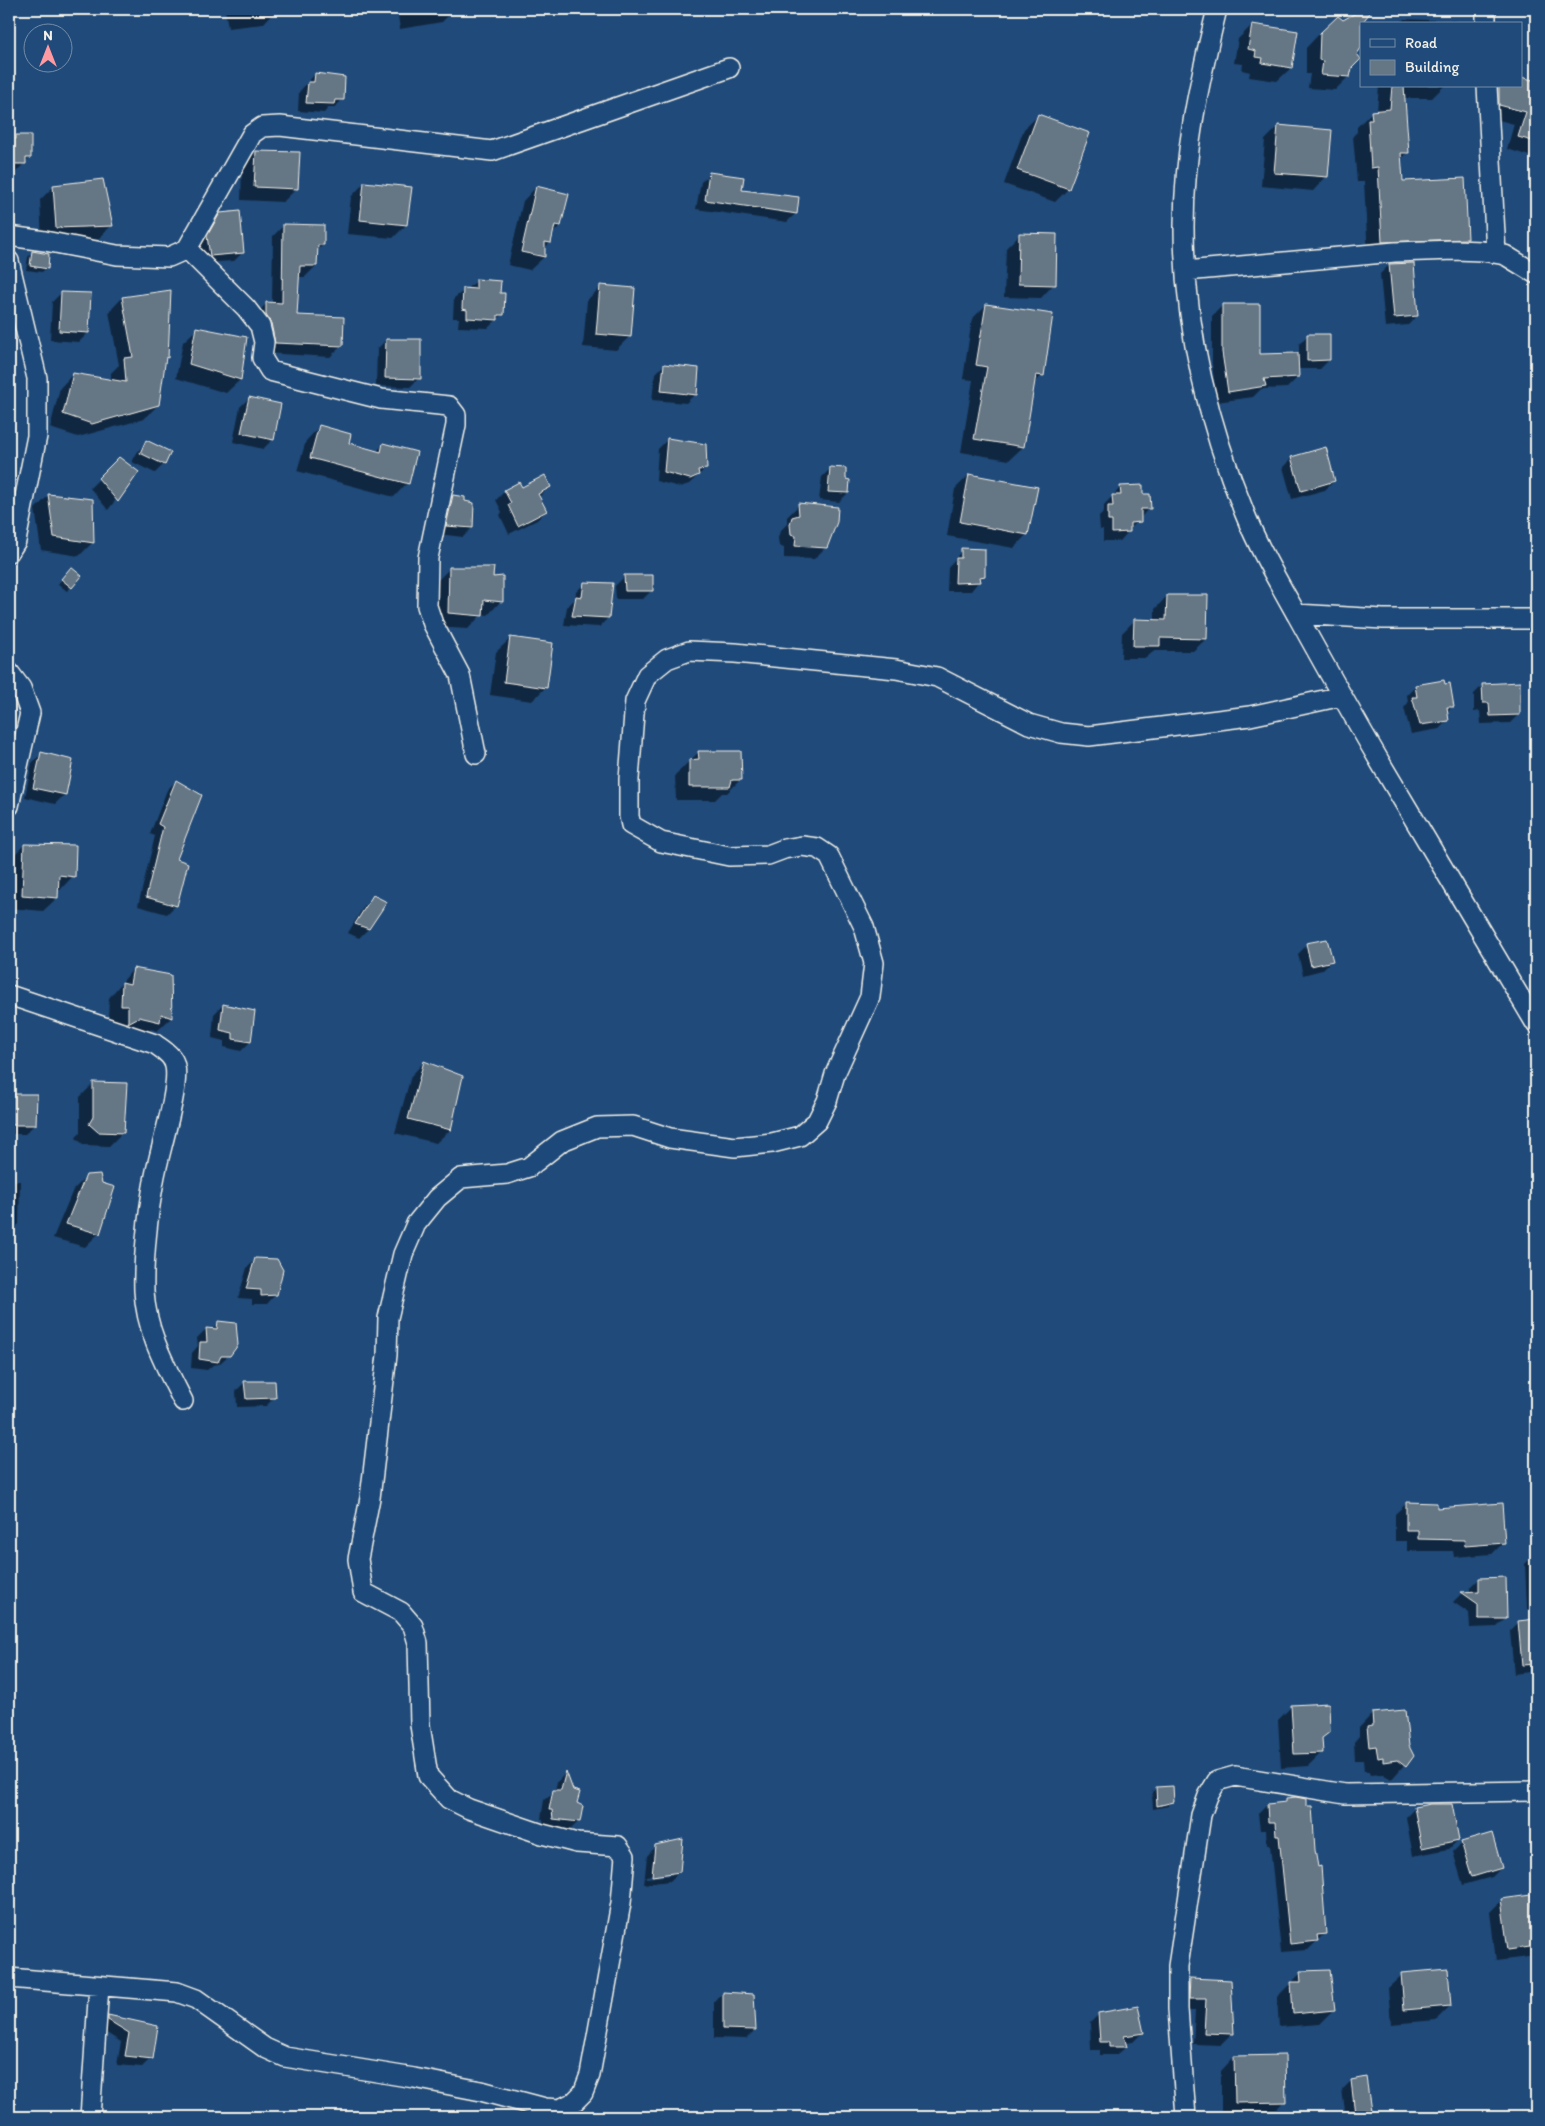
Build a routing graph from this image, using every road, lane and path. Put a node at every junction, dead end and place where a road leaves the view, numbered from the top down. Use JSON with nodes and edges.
{"nodes":[{"id":1,"x":1217,"y":9,"type":"edge"},
{"id":2,"x":1486,"y":9,"type":"edge"},
{"id":3,"x":1486,"y":22,"type":"edge"},
{"id":4,"x":729,"y":68,"type":"dead end"},
{"id":5,"x":1487,"y":88,"type":"edge"},
{"id":6,"x":9,"y":236,"type":"edge"},
{"id":7,"x":187,"y":249,"type":"junction"},
{"id":8,"x":1496,"y":253,"type":"junction"},
{"id":9,"x":9,"y":261,"type":"edge"},
{"id":10,"x":1186,"y":271,"type":"junction"},
{"id":11,"x":1536,"y":274,"type":"edge"},
{"id":12,"x":9,"y":552,"type":"edge"},
{"id":13,"x":1296,"y":614,"type":"junction"},
{"id":14,"x":1536,"y":618,"type":"edge"},
{"id":15,"x":9,"y":672,"type":"edge"},
{"id":16,"x":1342,"y":696,"type":"junction"},
{"id":17,"x":476,"y":754,"type":"dead end"},
{"id":18,"x":9,"y":806,"type":"edge"},
{"id":19,"x":9,"y":995,"type":"edge"},
{"id":20,"x":1536,"y":1024,"type":"edge"},
{"id":21,"x":183,"y":1401,"type":"dead end"},
{"id":22,"x":1536,"y":1791,"type":"edge"},
{"id":23,"x":9,"y":1978,"type":"edge"},
{"id":24,"x":99,"y":1986,"type":"junction"},
{"id":25,"x":90,"y":2117,"type":"edge"},
{"id":26,"x":1186,"y":2117,"type":"edge"}],
"edges":[{"from":1,"to":10,"type":"street"},
{"from":2,"to":3,"type":"street"},
{"from":4,"to":7,"type":"street"},
{"from":5,"to":8,"type":"street"},
{"from":6,"to":7,"type":"street"},
{"from":7,"to":17,"type":"street"},
{"from":8,"to":10,"type":"street"},
{"from":8,"to":11,"type":"street"},
{"from":9,"to":12,"type":"street"},
{"from":10,"to":13,"type":"street"},
{"from":13,"to":14,"type":"street"},
{"from":13,"to":16,"type":"street"},
{"from":15,"to":18,"type":"street"},
{"from":16,"to":20,"type":"street"},
{"from":16,"to":24,"type":"street"},
{"from":19,"to":21,"type":"street"},
{"from":22,"to":26,"type":"street"},
{"from":23,"to":24,"type":"street"},
{"from":24,"to":25,"type":"street"}]}
